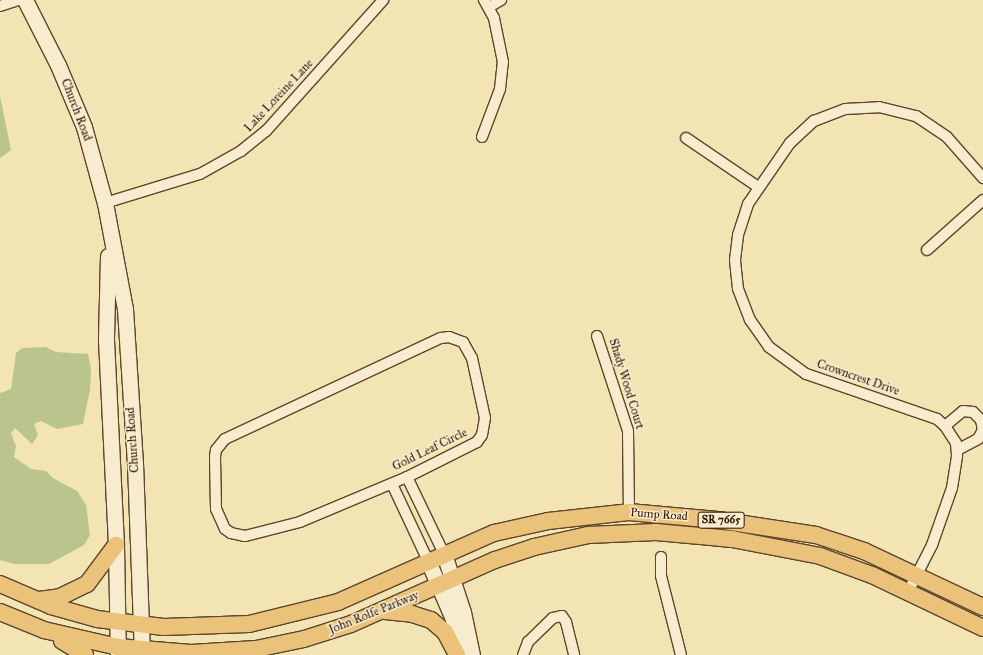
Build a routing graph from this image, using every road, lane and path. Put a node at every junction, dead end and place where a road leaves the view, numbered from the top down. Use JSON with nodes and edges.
{"nodes":[{"id":1,"x":20,"y":0,"type":"edge"},
{"id":2,"x":25,"y":0,"type":"edge"},
{"id":3,"x":383,"y":0,"type":"edge"},
{"id":4,"x":501,"y":0,"type":"edge"},
{"id":5,"x":486,"y":4,"type":"edge"},
{"id":6,"x":0,"y":6,"type":"edge"},
{"id":7,"x":482,"y":137,"type":"dead end"},
{"id":8,"x":686,"y":138,"type":"dead end"},
{"id":9,"x":983,"y":178,"type":"edge"},
{"id":10,"x":758,"y":187,"type":"junction"},
{"id":11,"x":983,"y":200,"type":"edge"},
{"id":12,"x":105,"y":203,"type":"junction"},
{"id":13,"x":108,"y":228,"type":"junction"},
{"id":14,"x":927,"y":250,"type":"dead end"},
{"id":15,"x":597,"y":336,"type":"dead end"},
{"id":16,"x":945,"y":426,"type":"junction"},
{"id":17,"x":957,"y":450,"type":"junction"},
{"id":18,"x":407,"y":477,"type":"junction"},
{"id":19,"x":392,"y":484,"type":"junction"},
{"id":20,"x":629,"y":512,"type":"junction"},
{"id":21,"x":116,"y":545,"type":"junction"},
{"id":22,"x":444,"y":554,"type":"junction"},
{"id":23,"x":661,"y":557,"type":"dead end"},
{"id":24,"x":428,"y":561,"type":"junction"},
{"id":25,"x":916,"y":574,"type":"junction"},
{"id":26,"x":446,"y":583,"type":"junction"},
{"id":27,"x":0,"y":584,"type":"edge"},
{"id":28,"x":908,"y":592,"type":"junction"},
{"id":29,"x":37,"y":601,"type":"junction"},
{"id":30,"x":983,"y":607,"type":"edge"},
{"id":31,"x":383,"y":611,"type":"junction"},
{"id":32,"x":0,"y":612,"type":"edge"},
{"id":33,"x":117,"y":622,"type":"junction"},
{"id":34,"x":142,"y":625,"type":"junction"},
{"id":35,"x":983,"y":628,"type":"edge"},
{"id":36,"x":44,"y":630,"type":"junction"},
{"id":37,"x":118,"y":651,"type":"edge"},
{"id":38,"x":142,"y":653,"type":"edge"},
{"id":39,"x":85,"y":655,"type":"edge"},
{"id":40,"x":458,"y":655,"type":"edge"},
{"id":41,"x":472,"y":655,"type":"edge"},
{"id":42,"x":523,"y":655,"type":"edge"},
{"id":43,"x":574,"y":655,"type":"edge"},
{"id":44,"x":681,"y":655,"type":"edge"}],
"edges":[{"from":1,"to":6,"type":"street"},
{"from":2,"to":12,"type":"main road","name":"Church Road"},
{"from":3,"to":12,"type":"street","name":"Lake Loreine Lane"},
{"from":4,"to":5,"type":"street"},
{"from":5,"to":7,"type":"street"},
{"from":8,"to":10,"type":"street"},
{"from":9,"to":10,"type":"street","name":"Crowncrest Drive"},
{"from":10,"to":16,"type":"street","name":"Crowncrest Drive"},
{"from":11,"to":14,"type":"street"},
{"from":12,"to":13,"type":"main road","name":"Church Road"},
{"from":13,"to":21,"type":"main road","name":"Church Road"},
{"from":13,"to":34,"type":"main road","name":"Church Road"},
{"from":15,"to":20,"type":"street","name":"Shady Wood Court"},
{"from":16,"to":17,"type":"street","name":"Crowncrest Drive"},
{"from":16,"to":17,"type":"street"},
{"from":17,"to":25,"type":"street","name":"Crowncrest Drive"},
{"from":18,"to":19,"type":"street","name":"Gold Leaf Circle"},
{"from":18,"to":19,"type":"street","name":"Gold Leaf Circle"},
{"from":18,"to":22,"type":"street"},
{"from":19,"to":24,"type":"street"},
{"from":20,"to":22,"type":"main road","name":"Pump Road","number":"SR 7665"},
{"from":20,"to":25,"type":"main road","name":"Pump Road","number":"SR 7665"},
{"from":21,"to":29,"type":"main road"},
{"from":21,"to":33,"type":"main road","name":"Church Road"},
{"from":22,"to":24,"type":"main road","name":"Pump Road"},
{"from":22,"to":26,"type":"main road"},
{"from":23,"to":44,"type":"street"},
{"from":24,"to":26,"type":"main road"},
{"from":24,"to":34,"type":"main road","name":"John Rolfe Parkway"},
{"from":25,"to":28,"type":"street","name":"Crowncrest Drive"},
{"from":25,"to":30,"type":"main road","name":"Pump Road","number":"SR 7665"},
{"from":26,"to":28,"type":"main road","name":"Pump Road","number":"SR 7665"},
{"from":26,"to":31,"type":"main road","name":"John Rolfe Parkway"},
{"from":26,"to":40,"type":"main road"},
{"from":26,"to":41,"type":"main road"},
{"from":27,"to":29,"type":"main road","name":"John Rolfe Parkway"},
{"from":28,"to":35,"type":"main road","name":"Pump Road","number":"SR 7665"},
{"from":29,"to":33,"type":"main road","name":"John Rolfe Parkway"},
{"from":31,"to":38,"type":"main road","name":"John Rolfe Parkway"},
{"from":31,"to":40,"type":"main road"},
{"from":32,"to":36,"type":"main road","name":"John Rolfe Parkway"},
{"from":33,"to":34,"type":"main road","name":"John Rolfe Parkway"},
{"from":33,"to":37,"type":"main road","name":"Church Road"},
{"from":34,"to":38,"type":"main road","name":"Church Road"},
{"from":36,"to":37,"type":"main road","name":"John Rolfe Parkway"},
{"from":36,"to":39,"type":"main road"},
{"from":37,"to":38,"type":"main road","name":"John Rolfe Parkway"},
{"from":42,"to":43,"type":"street"}]}
